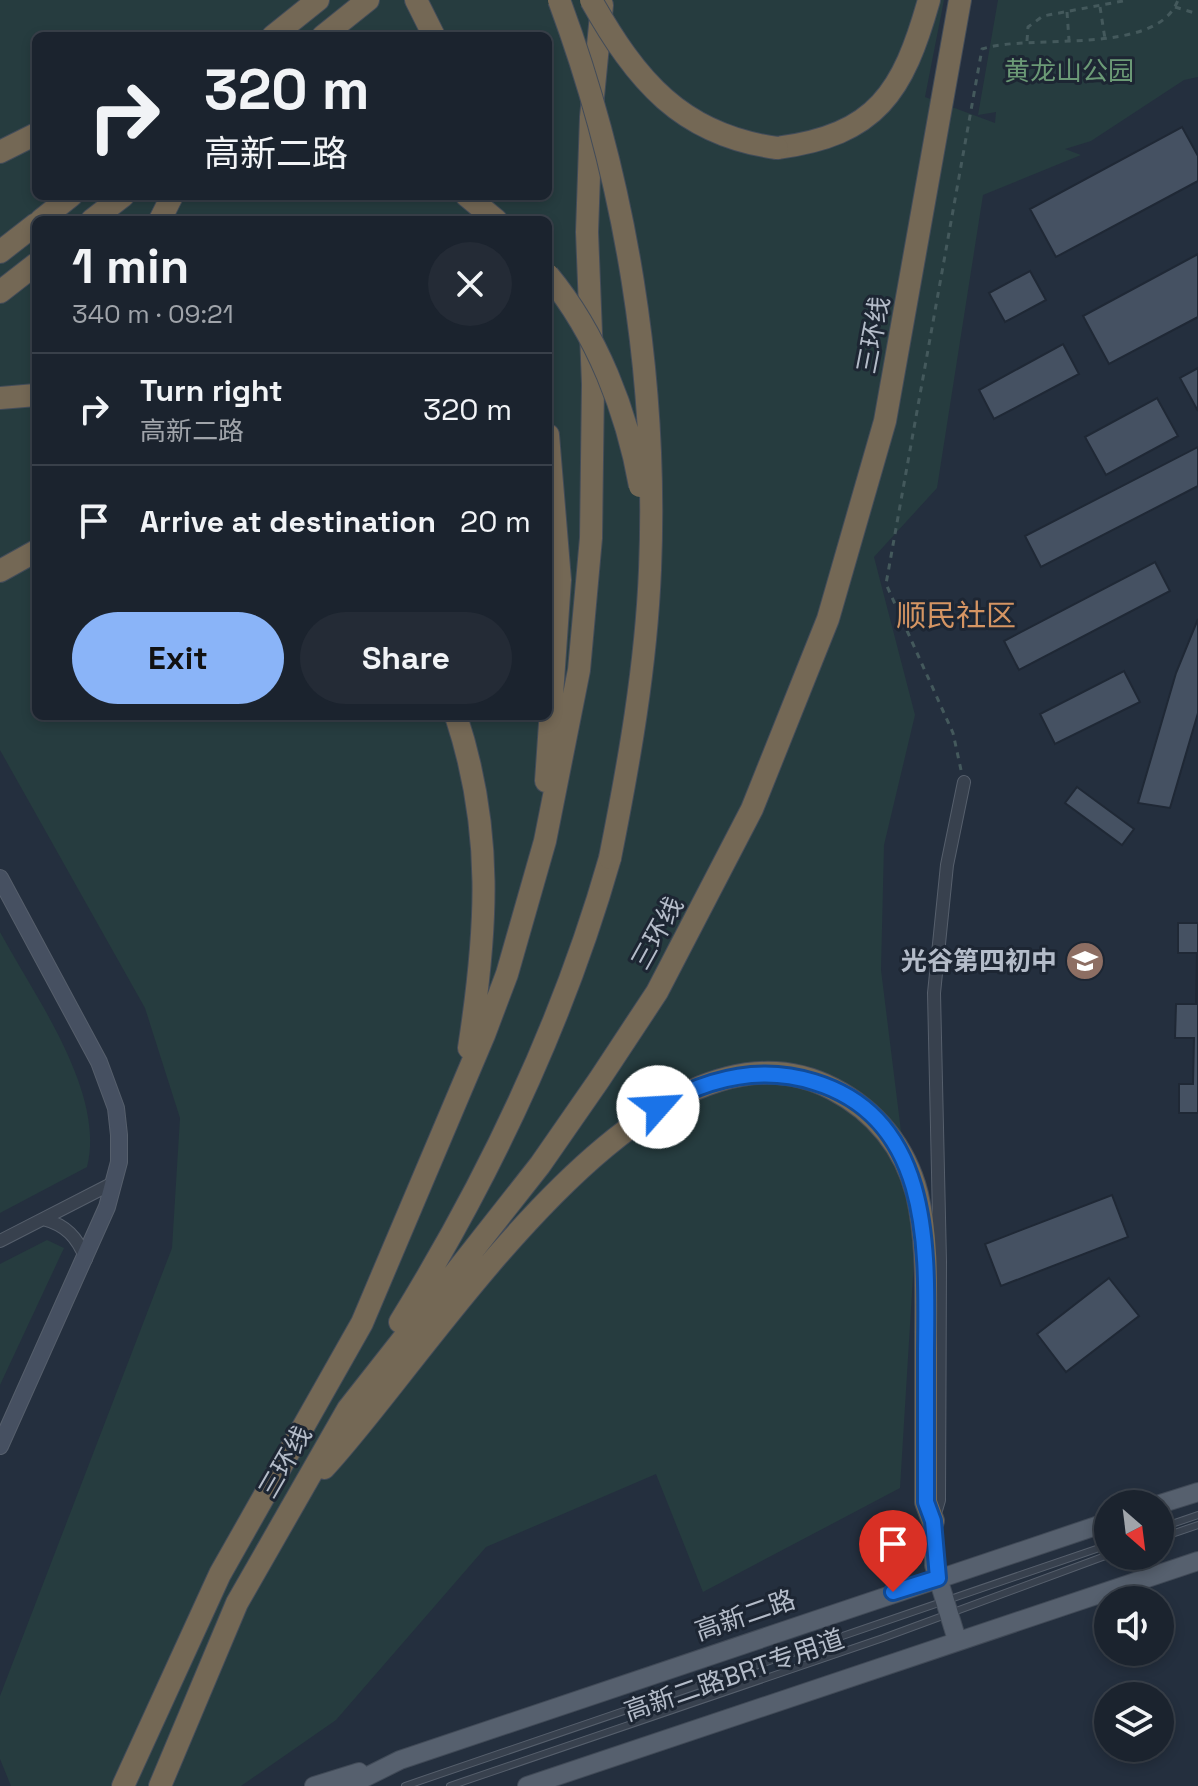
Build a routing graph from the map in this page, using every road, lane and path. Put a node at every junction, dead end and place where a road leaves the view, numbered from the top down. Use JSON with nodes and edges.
{"nodes":[{"id":1,"x":318,"y":0,"type":"edge"},
{"id":2,"x":368,"y":0,"type":"edge"},
{"id":3,"x":416,"y":0,"type":"edge"},
{"id":4,"x":559,"y":0,"type":"edge"},
{"id":5,"x":591,"y":0,"type":"edge"},
{"id":6,"x":602,"y":0,"type":"edge"},
{"id":7,"x":929,"y":0,"type":"edge"},
{"id":8,"x":960,"y":0,"type":"edge"},
{"id":9,"x":1128,"y":0,"type":"edge"},
{"id":10,"x":1178,"y":0,"type":"edge"},
{"id":11,"x":1100,"y":7,"type":"junction"},
{"id":12,"x":1175,"y":7,"type":"junction"},
{"id":13,"x":1067,"y":12,"type":"junction"},
{"id":14,"x":1198,"y":14,"type":"edge"},
{"id":15,"x":278,"y":32,"type":"edge"},
{"id":16,"x":328,"y":32,"type":"edge"},
{"id":17,"x":432,"y":32,"type":"edge"},
{"id":18,"x":1105,"y":39,"type":"junction"},
{"id":19,"x":1069,"y":40,"type":"junction"},
{"id":20,"x":1027,"y":41,"type":"junction"},
{"id":21,"x":32,"y":136,"type":"edge"},
{"id":22,"x":0,"y":152,"type":"edge"},
{"id":23,"x":66,"y":200,"type":"edge"},
{"id":24,"x":118,"y":200,"type":"edge"},
{"id":25,"x":472,"y":200,"type":"edge"},
{"id":26,"x":46,"y":216,"type":"edge"},
{"id":27,"x":97,"y":216,"type":"edge"},
{"id":28,"x":494,"y":216,"type":"edge"},
{"id":29,"x":32,"y":227,"type":"edge"},
{"id":30,"x":0,"y":252,"type":"edge"},
{"id":31,"x":32,"y":267,"type":"edge"},
{"id":32,"x":552,"y":281,"type":"edge"},
{"id":33,"x":0,"y":292,"type":"edge"},
{"id":34,"x":32,"y":395,"type":"edge"},
{"id":35,"x":0,"y":398,"type":"edge"},
{"id":36,"x":552,"y":471,"type":"edge"},
{"id":37,"x":32,"y":553,"type":"edge"},
{"id":38,"x":0,"y":571,"type":"edge"},
{"id":39,"x":650,"y":571,"type":"junction"},
{"id":40,"x":457,"y":720,"type":"edge"},
{"id":41,"x":964,"y":782,"type":"joint"},
{"id":42,"x":0,"y":878,"type":"edge"},
{"id":43,"x":527,"y":905,"type":"junction"},
{"id":44,"x":457,"y":1100,"type":"junction"},
{"id":45,"x":115,"y":1182,"type":"junction"},
{"id":46,"x":43,"y":1219,"type":"junction"},
{"id":47,"x":0,"y":1241,"type":"edge"},
{"id":48,"x":86,"y":1259,"type":"junction"},
{"id":49,"x":348,"y":1409,"type":"junction"},
{"id":50,"x":0,"y":1446,"type":"edge"},
{"id":51,"x":1198,"y":1492,"type":"edge"},
{"id":52,"x":296,"y":1498,"type":"junction"},
{"id":53,"x":1174,"y":1500,"type":"edge"},
{"id":54,"x":1198,"y":1515,"type":"edge"},
{"id":55,"x":933,"y":1521,"type":"junction"},
{"id":56,"x":1174,"y":1523,"type":"edge"},
{"id":57,"x":1198,"y":1525,"type":"edge"},
{"id":58,"x":1094,"y":1527,"type":"edge"},
{"id":59,"x":1174,"y":1533,"type":"edge"},
{"id":60,"x":1094,"y":1550,"type":"edge"},
{"id":61,"x":1094,"y":1560,"type":"edge"},
{"id":62,"x":1198,"y":1561,"type":"edge"},
{"id":63,"x":938,"y":1578,"type":"junction"},
{"id":64,"x":947,"y":1608,"type":"junction"},
{"id":65,"x":957,"y":1640,"type":"junction"},
{"id":66,"x":400,"y":1760,"type":"junction"},
{"id":67,"x":123,"y":1786,"type":"edge"},
{"id":68,"x":160,"y":1786,"type":"edge"},
{"id":69,"x":314,"y":1786,"type":"edge"},
{"id":70,"x":348,"y":1786,"type":"edge"},
{"id":71,"x":405,"y":1786,"type":"edge"},
{"id":72,"x":450,"y":1786,"type":"edge"},
{"id":73,"x":527,"y":1786,"type":"edge"}],
"edges":[{"from":1,"to":15,"type":"highway"},
{"from":2,"to":16,"type":"highway"},
{"from":3,"to":17,"type":"highway"},
{"from":4,"to":39,"type":"highway","bridge":true},
{"from":5,"to":7,"type":"highway","bridge":true},
{"from":6,"to":43,"type":"highway","name":"三环线","bridge":true},
{"from":8,"to":49,"type":"highway","name":"三环线"},
{"from":9,"to":11,"type":"path"},
{"from":10,"to":12,"type":"path"},
{"from":11,"to":13,"type":"path"},
{"from":11,"to":18,"type":"path"},
{"from":12,"to":14,"type":"path"},
{"from":12,"to":18,"type":"path"},
{"from":13,"to":19,"type":"path"},
{"from":13,"to":20,"type":"path"},
{"from":18,"to":19,"type":"path"},
{"from":19,"to":20,"type":"path"},
{"from":20,"to":41,"type":"path"},
{"from":21,"to":22,"type":"highway"},
{"from":23,"to":26,"type":"highway"},
{"from":24,"to":27,"type":"highway"},
{"from":25,"to":28,"type":"highway"},
{"from":29,"to":30,"type":"highway"},
{"from":31,"to":33,"type":"highway"},
{"from":32,"to":39,"type":"highway","bridge":true},
{"from":34,"to":35,"type":"highway"},
{"from":36,"to":43,"type":"highway"},
{"from":37,"to":38,"type":"highway"},
{"from":39,"to":49,"type":"highway","bridge":true},
{"from":40,"to":44,"type":"highway"},
{"from":41,"to":55,"type":"street"},
{"from":42,"to":45,"type":"street"},
{"from":43,"to":44,"type":"highway","name":"三环线"},
{"from":44,"to":67,"type":"highway","name":"三环线"},
{"from":45,"to":46,"type":"street"},
{"from":45,"to":48,"type":"street"},
{"from":46,"to":47,"type":"street"},
{"from":46,"to":48,"type":"street"},
{"from":48,"to":50,"type":"street"},
{"from":49,"to":52,"type":"highway","name":"三环线"},
{"from":51,"to":53,"type":"main road"},
{"from":52,"to":55,"type":"highway"},
{"from":52,"to":68,"type":"highway","name":"三环线"},
{"from":54,"to":56,"type":"lane"},
{"from":55,"to":63,"type":"main road"},
{"from":57,"to":59,"type":"lane"},
{"from":58,"to":63,"type":"main road","name":"高新二路"},
{"from":60,"to":64,"type":"lane","name":"高新二路BRT专用道"},
{"from":61,"to":64,"type":"lane","name":"高新二路BRT专用道"},
{"from":62,"to":65,"type":"main road"},
{"from":63,"to":64,"type":"main road"},
{"from":63,"to":66,"type":"main road","name":"高新二路"},
{"from":64,"to":65,"type":"main road"},
{"from":64,"to":71,"type":"lane","name":"高新二路BRT专用道"},
{"from":64,"to":72,"type":"lane","name":"高新二路BRT专用道"},
{"from":65,"to":73,"type":"main road"},
{"from":66,"to":69,"type":"main road","name":"高新二路"},
{"from":66,"to":70,"type":"main road","name":"高新二路"}]}
